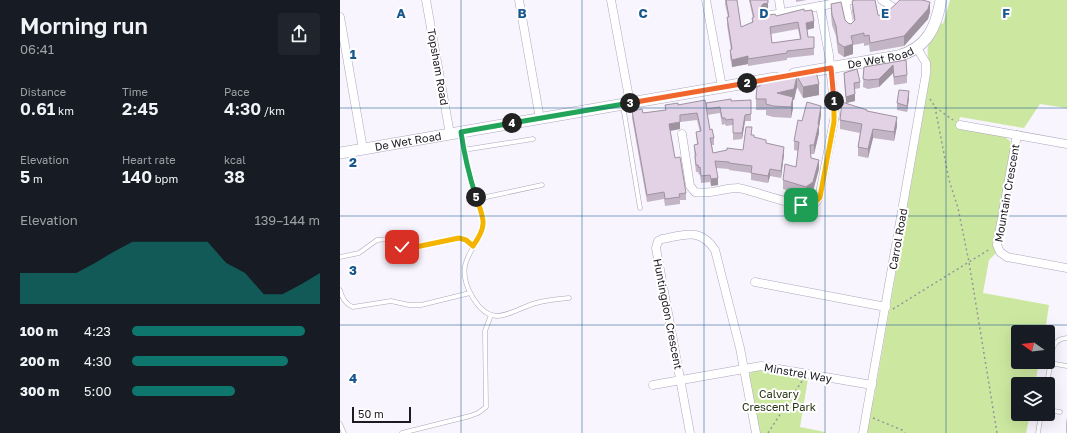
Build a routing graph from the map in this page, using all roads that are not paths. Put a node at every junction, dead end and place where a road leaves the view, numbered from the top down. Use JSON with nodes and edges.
{"nodes":[{"id":1,"x":426,"y":0,"type":"edge"},
{"id":2,"x":519,"y":0,"type":"edge"},
{"id":3,"x":612,"y":0,"type":"edge"},
{"id":4,"x":706,"y":0,"type":"edge"},
{"id":5,"x":779,"y":0,"type":"edge"},
{"id":6,"x":882,"y":0,"type":"edge"},
{"id":7,"x":941,"y":0,"type":"edge"},
{"id":8,"x":849,"y":1,"type":"edge"},
{"id":9,"x":901,"y":1,"type":"edge"},
{"id":10,"x":820,"y":6,"type":"junction"},
{"id":11,"x":894,"y":8,"type":"junction"},
{"id":12,"x":781,"y":13,"type":"junction"},
{"id":13,"x":766,"y":16,"type":"edge"},
{"id":14,"x":887,"y":16,"type":"edge"},
{"id":15,"x":340,"y":18,"type":"edge"},
{"id":16,"x":850,"y":28,"type":"edge"},
{"id":17,"x":917,"y":48,"type":"junction"},
{"id":18,"x":831,"y":68,"type":"junction"},
{"id":19,"x":722,"y":87,"type":"junction"},
{"id":20,"x":626,"y":103,"type":"junction"},
{"id":21,"x":540,"y":119,"type":"junction"},
{"id":22,"x":960,"y":125,"type":"road end"},
{"id":23,"x":461,"y":132,"type":"junction"},
{"id":24,"x":450,"y":134,"type":"junction"},
{"id":25,"x":682,"y":134,"type":"dead end"},
{"id":26,"x":1017,"y":136,"type":"junction"},
{"id":27,"x":533,"y":139,"type":"dead end"},
{"id":28,"x":1067,"y":144,"type":"edge"},
{"id":29,"x":363,"y":149,"type":"junction"},
{"id":30,"x":464,"y":150,"type":"junction"},
{"id":31,"x":340,"y":153,"type":"edge"},
{"id":32,"x":542,"y":185,"type":"dead end"},
{"id":33,"x":477,"y":199,"type":"junction"},
{"id":34,"x":640,"y":208,"type":"dead end"},
{"id":35,"x":473,"y":246,"type":"junction"},
{"id":36,"x":340,"y":257,"type":"edge"},
{"id":37,"x":1067,"y":268,"type":"edge"},
{"id":38,"x":755,"y":282,"type":"dead end"},
{"id":39,"x":340,"y":290,"type":"edge"},
{"id":40,"x":470,"y":293,"type":"junction"},
{"id":41,"x":569,"y":298,"type":"dead end"},
{"id":42,"x":886,"y":307,"type":"junction"},
{"id":43,"x":491,"y":315,"type":"junction"},
{"id":44,"x":1067,"y":338,"type":"edge"},
{"id":45,"x":1055,"y":344,"type":"edge"},
{"id":46,"x":1055,"y":364,"type":"edge"},
{"id":47,"x":1067,"y":366,"type":"edge"},
{"id":48,"x":744,"y":368,"type":"junction"},
{"id":49,"x":681,"y":380,"type":"junction"},
{"id":50,"x":653,"y":385,"type":"dead end"},
{"id":51,"x":872,"y":385,"type":"junction"},
{"id":52,"x":1055,"y":411,"type":"edge"},
{"id":53,"x":1060,"y":412,"type":"dead end"},
{"id":54,"x":1040,"y":421,"type":"edge"},
{"id":55,"x":340,"y":424,"type":"edge"},
{"id":56,"x":344,"y":433,"type":"edge"},
{"id":57,"x":402,"y":433,"type":"edge"},
{"id":58,"x":690,"y":433,"type":"edge"},
{"id":59,"x":756,"y":433,"type":"edge"},
{"id":60,"x":863,"y":433,"type":"edge"},
{"id":61,"x":1038,"y":433,"type":"edge"}],
"edges":[{"from":1,"to":24,"type":"street","name":"Topsham Road"},
{"from":2,"to":21,"type":"street"},
{"from":3,"to":20,"type":"street"},
{"from":4,"to":19,"type":"street"},
{"from":5,"to":12,"type":"street"},
{"from":6,"to":11,"type":"street"},
{"from":7,"to":17,"type":"street","name":"De Wet Road"},
{"from":8,"to":10,"type":"street"},
{"from":8,"to":16,"type":"street"},
{"from":9,"to":11,"type":"street"},
{"from":10,"to":12,"type":"street"},
{"from":10,"to":18,"type":"street"},
{"from":11,"to":14,"type":"street"},
{"from":12,"to":13,"type":"street"},
{"from":15,"to":29,"type":"street"},
{"from":17,"to":18,"type":"street","name":"De Wet Road"},
{"from":17,"to":42,"type":"street","name":"Carrol Road"},
{"from":18,"to":19,"type":"street","name":"De Wet Road"},
{"from":18,"to":25,"type":"street"},
{"from":19,"to":20,"type":"street","name":"De Wet Road"},
{"from":20,"to":21,"type":"street","name":"De Wet Road"},
{"from":20,"to":34,"type":"lane"},
{"from":21,"to":23,"type":"street","name":"De Wet Road"},
{"from":22,"to":26,"type":"street"},
{"from":23,"to":24,"type":"street","name":"De Wet Road"},
{"from":23,"to":30,"type":"lane"},
{"from":24,"to":29,"type":"street","name":"De Wet Road"},
{"from":26,"to":28,"type":"street"},
{"from":26,"to":37,"type":"street","name":"Mountain Crescent"},
{"from":27,"to":30,"type":"lane"},
{"from":29,"to":31,"type":"street","name":"De Wet Road"},
{"from":30,"to":33,"type":"lane"},
{"from":32,"to":33,"type":"lane"},
{"from":33,"to":35,"type":"lane"},
{"from":35,"to":36,"type":"lane"},
{"from":35,"to":40,"type":"lane"},
{"from":38,"to":42,"type":"street"},
{"from":39,"to":40,"type":"lane"},
{"from":40,"to":43,"type":"lane"},
{"from":41,"to":43,"type":"lane"},
{"from":42,"to":51,"type":"street","name":"Carrol Road"},
{"from":43,"to":57,"type":"lane"},
{"from":44,"to":45,"type":"lane"},
{"from":46,"to":47,"type":"lane"},
{"from":48,"to":49,"type":"street","name":"Minstrel Way"},
{"from":48,"to":49,"type":"street","name":"Huntingdon Crescent"},
{"from":48,"to":51,"type":"street","name":"Minstrel Way"},
{"from":48,"to":59,"type":"street","name":"Huntingdon Crescent"},
{"from":49,"to":50,"type":"street","name":"Minstrel Way"},
{"from":49,"to":58,"type":"street","name":"Huntingdon Crescent"},
{"from":51,"to":60,"type":"street","name":"Carrol Road"},
{"from":52,"to":53,"type":"lane"},
{"from":54,"to":61,"type":"lane"},
{"from":55,"to":56,"type":"lane"}]}
